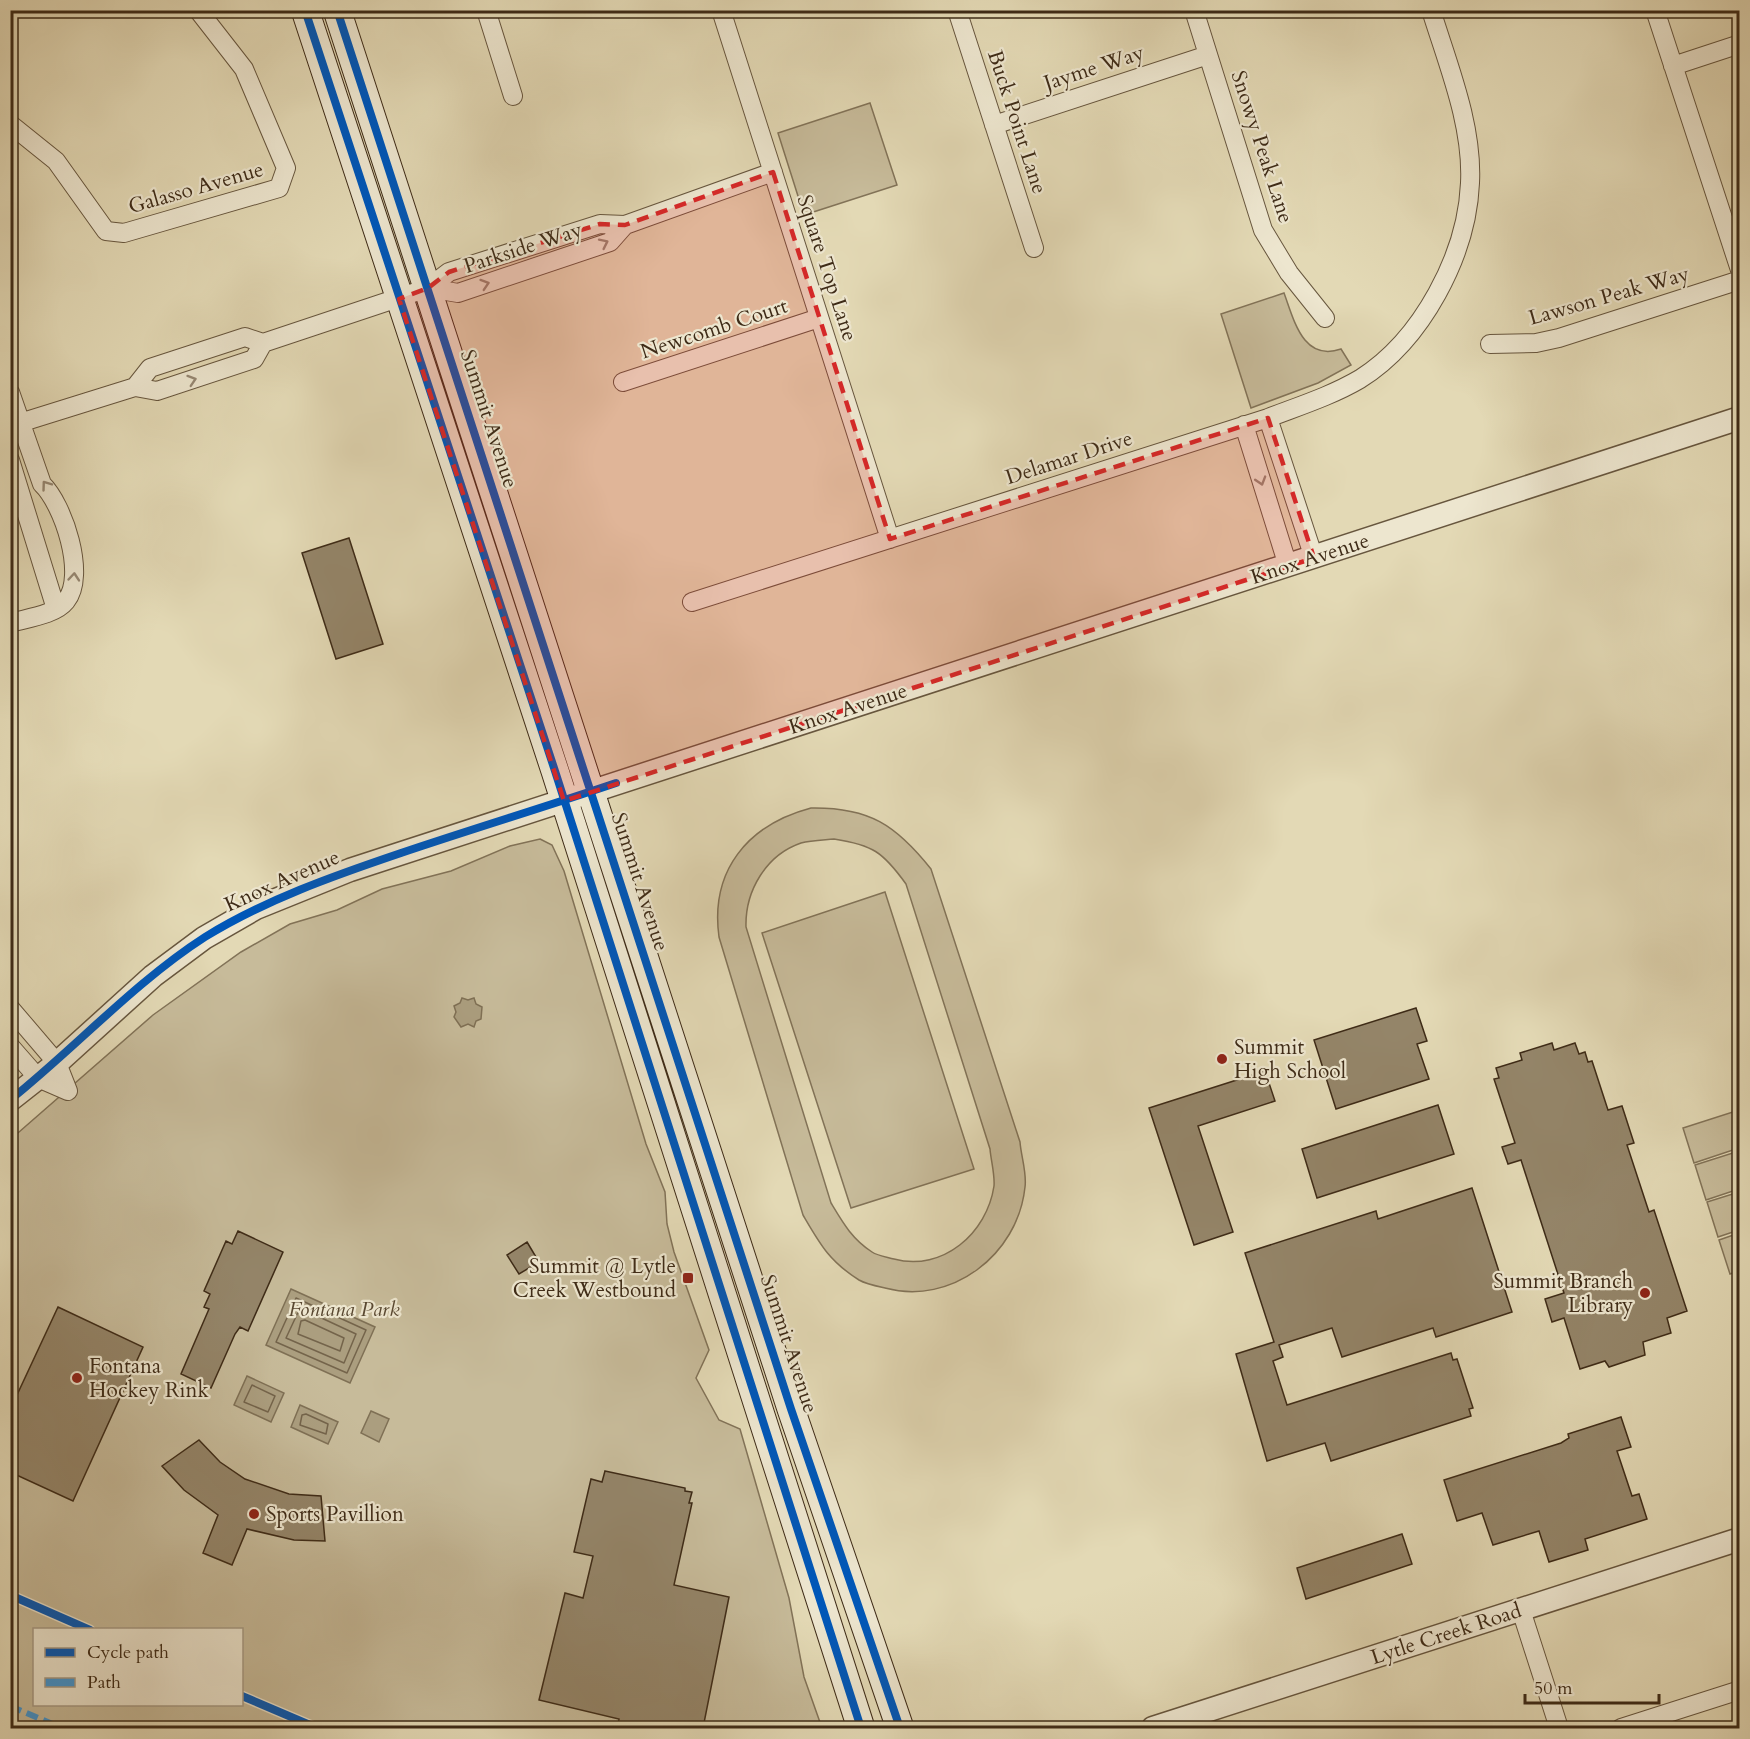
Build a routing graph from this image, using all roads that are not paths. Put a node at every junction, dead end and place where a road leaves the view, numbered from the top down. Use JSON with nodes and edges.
{"nodes":[{"id":1,"x":198,"y":10,"type":"edge"},
{"id":2,"x":305,"y":10,"type":"edge"},
{"id":3,"x":336,"y":10,"type":"edge"},
{"id":4,"x":486,"y":10,"type":"edge"},
{"id":5,"x":721,"y":10,"type":"edge"},
{"id":6,"x":957,"y":10,"type":"edge"},
{"id":7,"x":1194,"y":10,"type":"edge"},
{"id":8,"x":1431,"y":10,"type":"edge"},
{"id":9,"x":1654,"y":10,"type":"edge"},
{"id":10,"x":1740,"y":44,"type":"edge"},
{"id":11,"x":1208,"y":55,"type":"junction"},
{"id":12,"x":1673,"y":66,"type":"junction"},
{"id":13,"x":513,"y":96,"type":"dead end"},
{"id":14,"x":10,"y":124,"type":"edge"},
{"id":15,"x":994,"y":124,"type":"junction"},
{"id":16,"x":773,"y":172,"type":"junction"},
{"id":17,"x":625,"y":225,"type":"junction"},
{"id":18,"x":549,"y":239,"type":"junction"},
{"id":19,"x":1034,"y":248,"type":"dead end"},
{"id":20,"x":557,"y":261,"type":"junction"},
{"id":21,"x":1740,"y":270,"type":"edge"},
{"id":22,"x":1740,"y":280,"type":"edge"},
{"id":23,"x":428,"y":288,"type":"junction"},
{"id":24,"x":399,"y":299,"type":"junction"},
{"id":25,"x":819,"y":318,"type":"junction"},
{"id":26,"x":1325,"y":318,"type":"dead end"},
{"id":27,"x":1491,"y":344,"type":"dead end"},
{"id":28,"x":623,"y":382,"type":"dead end"},
{"id":29,"x":10,"y":392,"type":"edge"},
{"id":30,"x":1268,"y":417,"type":"junction"},
{"id":31,"x":1740,"y":418,"type":"edge"},
{"id":32,"x":16,"y":424,"type":"edge"},
{"id":33,"x":1244,"y":425,"type":"junction"},
{"id":34,"x":10,"y":460,"type":"edge"},
{"id":35,"x":890,"y":539,"type":"junction"},
{"id":36,"x":1314,"y":558,"type":"junction"},
{"id":37,"x":1288,"y":566,"type":"junction"},
{"id":38,"x":692,"y":602,"type":"dead end"},
{"id":39,"x":56,"y":609,"type":"junction"},
{"id":40,"x":10,"y":623,"type":"edge"},
{"id":41,"x":592,"y":792,"type":"junction"},
{"id":42,"x":564,"y":801,"type":"junction"},
{"id":43,"x":10,"y":1008,"type":"edge"},
{"id":44,"x":10,"y":1046,"type":"edge"},
{"id":45,"x":57,"y":1063,"type":"junction"},
{"id":46,"x":38,"y":1078,"type":"junction"},
{"id":47,"x":10,"y":1100,"type":"edge"},
{"id":48,"x":1740,"y":1539,"type":"edge"},
{"id":49,"x":1521,"y":1610,"type":"junction"},
{"id":50,"x":1740,"y":1690,"type":"edge"},
{"id":51,"x":861,"y":1728,"type":"edge"},
{"id":52,"x":900,"y":1728,"type":"edge"},
{"id":53,"x":1153,"y":1728,"type":"edge"},
{"id":54,"x":1559,"y":1728,"type":"edge"},
{"id":55,"x":1621,"y":1728,"type":"edge"}],
"edges":[{"from":1,"to":14,"type":"street","name":"Galasso Avenue"},
{"from":2,"to":24,"type":"main road"},
{"from":3,"to":23,"type":"main road","name":"Summit Avenue"},
{"from":4,"to":13,"type":"street"},
{"from":5,"to":16,"type":"street","name":"Square Top Lane"},
{"from":6,"to":15,"type":"street","name":"Buck Point Lane"},
{"from":7,"to":11,"type":"street","name":"Snowy Peak Lane"},
{"from":8,"to":30,"type":"street","name":"Delamar Drive"},
{"from":9,"to":12,"type":"street"},
{"from":10,"to":12,"type":"street"},
{"from":11,"to":15,"type":"street","name":"Jayme Way"},
{"from":11,"to":26,"type":"street","name":"Snowy Peak Lane"},
{"from":12,"to":21,"type":"street"},
{"from":15,"to":19,"type":"street","name":"Buck Point Lane"},
{"from":16,"to":17,"type":"street","name":"Parkside Way"},
{"from":16,"to":25,"type":"street","name":"Square Top Lane"},
{"from":17,"to":18,"type":"street","name":"Parkside Way"},
{"from":20,"to":17,"type":"street","name":"Parkside Way","one_way":true},
{"from":18,"to":20,"type":"street"},
{"from":18,"to":23,"type":"street","name":"Parkside Way"},
{"from":23,"to":20,"type":"street","name":"Parkside Way","one_way":true},
{"from":22,"to":27,"type":"street","name":"Lawson Peak Way"},
{"from":23,"to":24,"type":"street","name":"Parkside Way"},
{"from":23,"to":41,"type":"main road","name":"Summit Avenue"},
{"from":24,"to":32,"type":"street","name":"Parkside Way"},
{"from":24,"to":42,"type":"main road"},
{"from":25,"to":28,"type":"street","name":"Newcomb Court"},
{"from":25,"to":35,"type":"street","name":"Square Top Lane"},
{"from":29,"to":32,"type":"street"},
{"from":30,"to":33,"type":"street","name":"Delamar Drive"},
{"from":30,"to":36,"type":"street"},
{"from":31,"to":36,"type":"street","name":"Knox Avenue"},
{"from":39,"to":32,"type":"street","one_way":true},
{"from":33,"to":35,"type":"street","name":"Delamar Drive"},
{"from":33,"to":37,"type":"street","one_way":true},
{"from":34,"to":39,"type":"street"},
{"from":35,"to":38,"type":"street","name":"Delamar Drive"},
{"from":36,"to":37,"type":"street","name":"Knox Avenue"},
{"from":37,"to":41,"type":"street","name":"Knox Avenue"},
{"from":39,"to":40,"type":"street"},
{"from":41,"to":42,"type":"street","name":"Knox Avenue"},
{"from":41,"to":52,"type":"main road","name":"Summit Avenue"},
{"from":42,"to":45,"type":"street","name":"Knox Avenue"},
{"from":42,"to":51,"type":"main road"},
{"from":43,"to":45,"type":"street"},
{"from":44,"to":46,"type":"street"},
{"from":45,"to":46,"type":"street","name":"Knox Avenue"},
{"from":46,"to":47,"type":"street","name":"Knox Avenue"},
{"from":48,"to":49,"type":"street","name":"Lytle Creek Road"},
{"from":49,"to":53,"type":"street","name":"Lytle Creek Road"},
{"from":49,"to":54,"type":"street"},
{"from":50,"to":55,"type":"street"}]}
